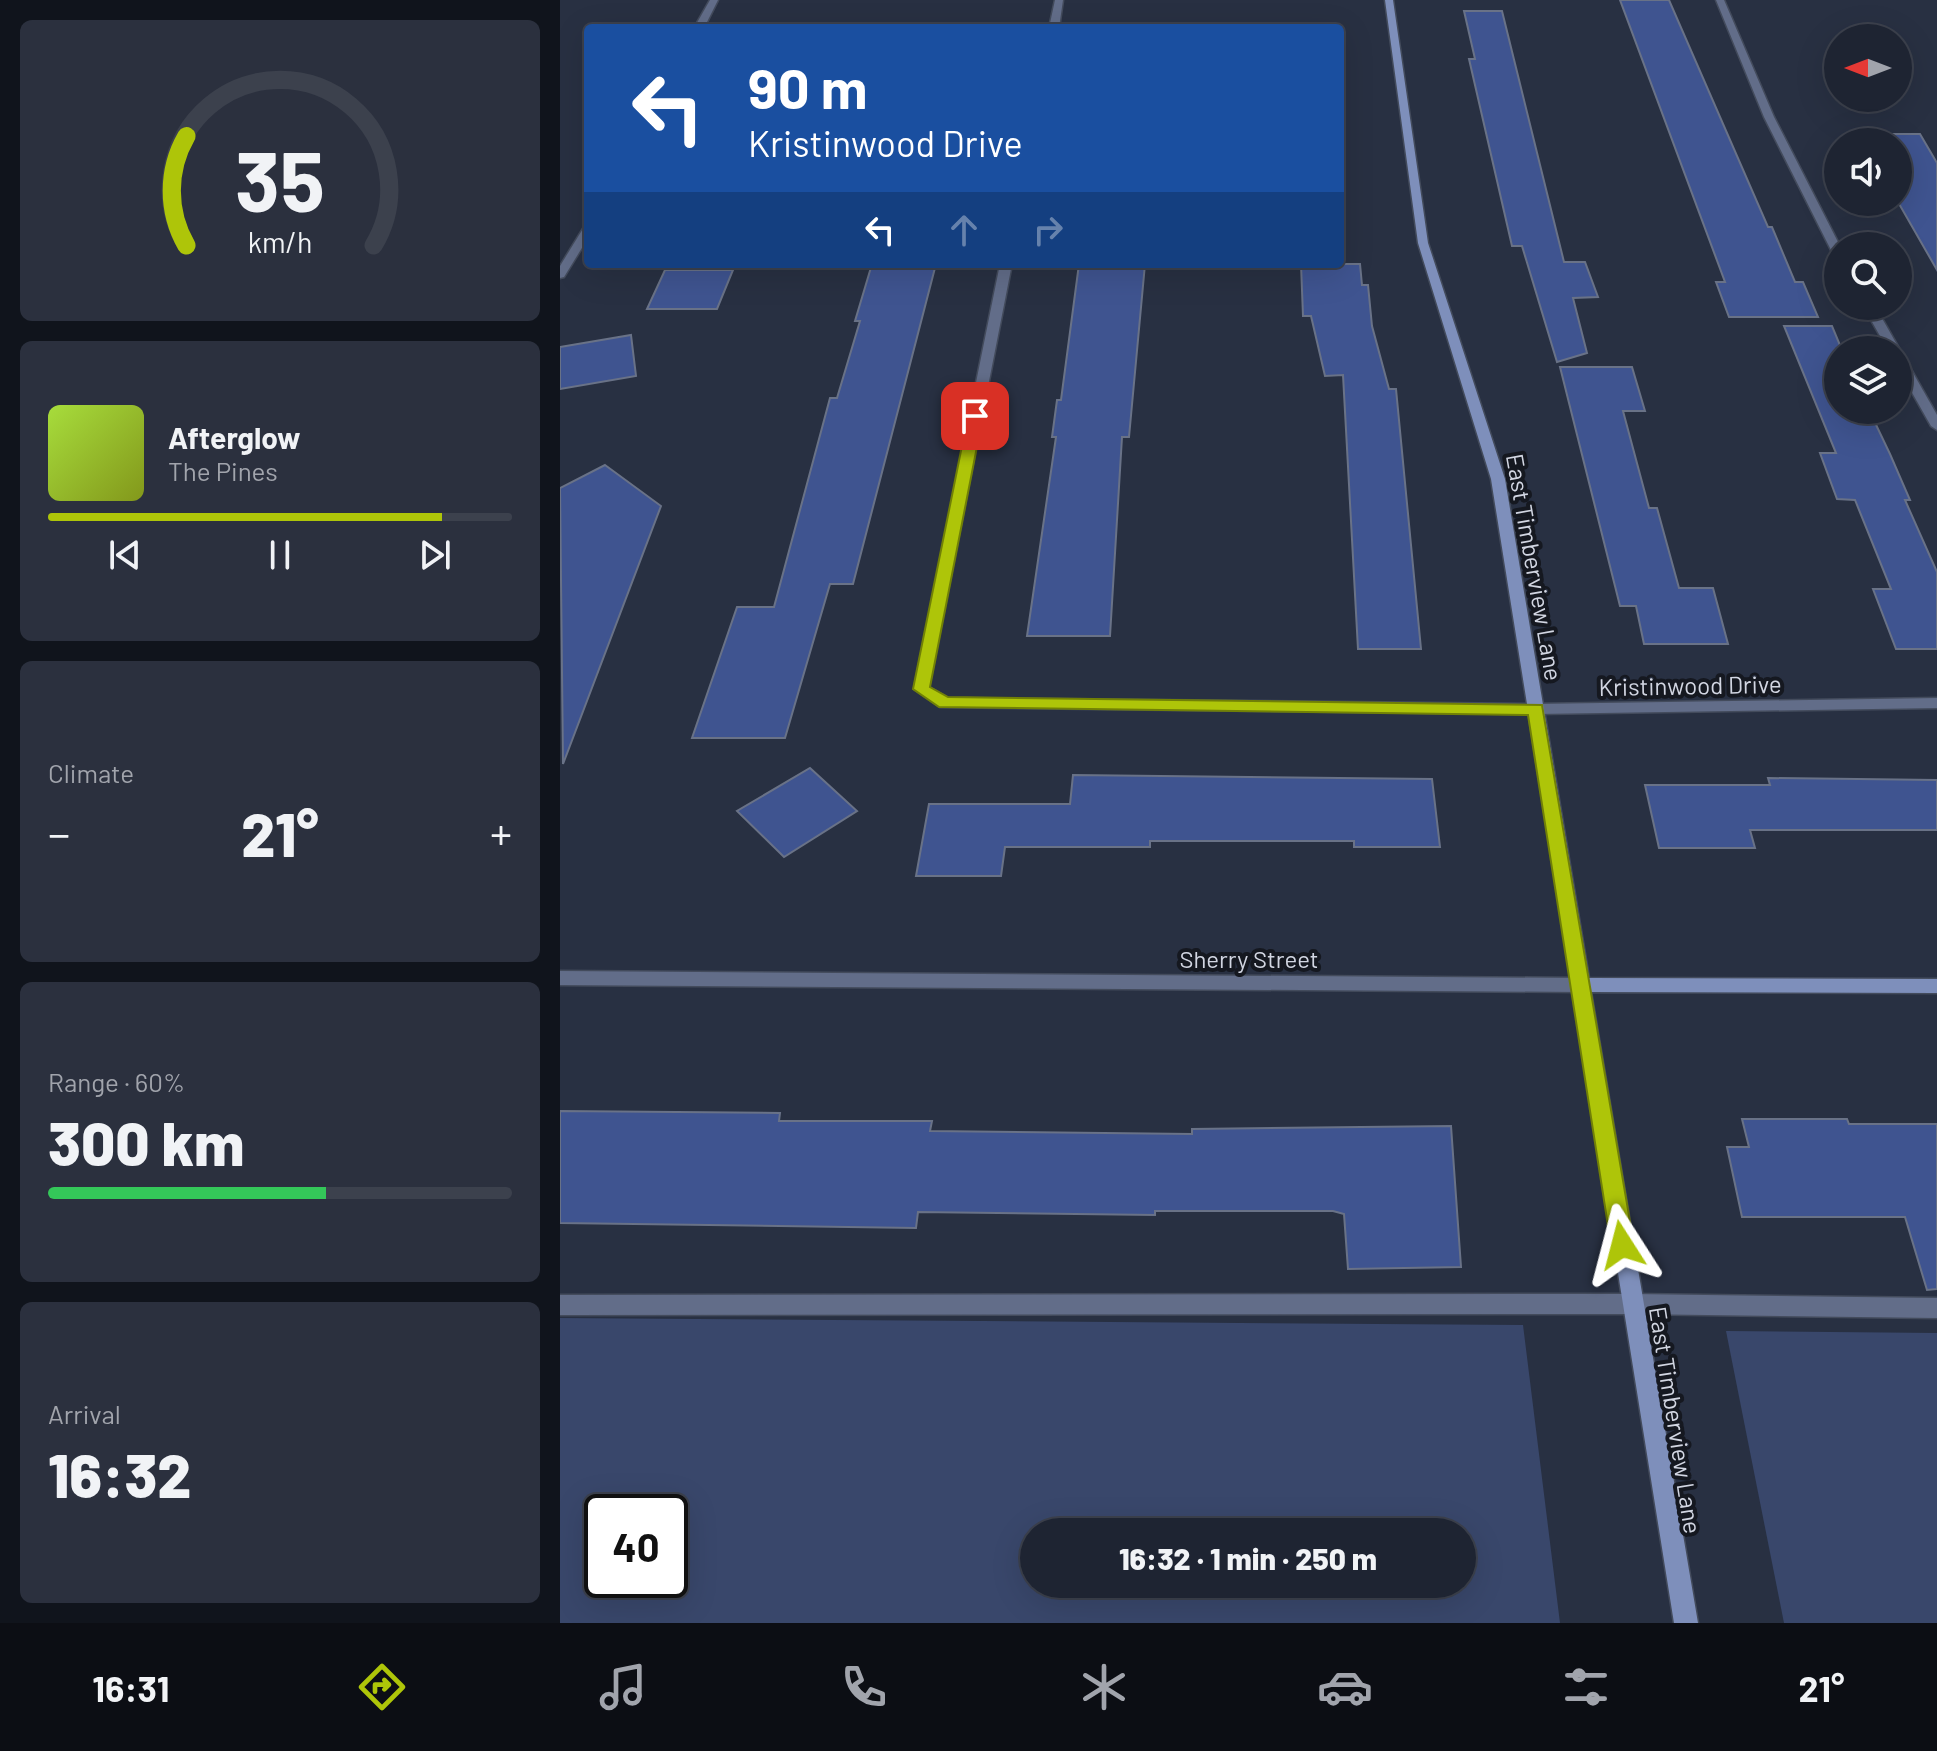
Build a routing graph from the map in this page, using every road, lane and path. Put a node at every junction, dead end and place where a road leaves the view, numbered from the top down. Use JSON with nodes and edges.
{"nodes":[{"id":1,"x":714,"y":0,"type":"edge"},
{"id":2,"x":1059,"y":0,"type":"edge"},
{"id":3,"x":1389,"y":0,"type":"edge"},
{"id":4,"x":1720,"y":0,"type":"edge"},
{"id":5,"x":701,"y":24,"type":"edge"},
{"id":6,"x":1055,"y":24,"type":"edge"},
{"id":7,"x":1828,"y":232,"type":"edge"},
{"id":8,"x":584,"y":236,"type":"edge"},
{"id":9,"x":1005,"y":268,"type":"edge"},
{"id":10,"x":560,"y":275,"type":"edge"},
{"id":11,"x":1912,"y":382,"type":"edge"},
{"id":12,"x":1937,"y":426,"type":"edge"},
{"id":13,"x":1937,"y":703,"type":"edge"},
{"id":14,"x":1536,"y":709,"type":"junction"},
{"id":15,"x":560,"y":978,"type":"edge"},
{"id":16,"x":1580,"y":985,"type":"junction"},
{"id":17,"x":1937,"y":986,"type":"edge"},
{"id":18,"x":1632,"y":1304,"type":"junction"},
{"id":19,"x":560,"y":1305,"type":"edge"},
{"id":20,"x":1937,"y":1308,"type":"edge"},
{"id":21,"x":1686,"y":1623,"type":"edge"}],
"edges":[{"from":1,"to":5,"type":"street"},
{"from":2,"to":6,"type":"street"},
{"from":3,"to":14,"type":"street","name":"East Timberview Lane"},
{"from":4,"to":7,"type":"street"},
{"from":8,"to":10,"type":"street"},
{"from":9,"to":14,"type":"street","name":"Kristinwood Drive"},
{"from":11,"to":12,"type":"street"},
{"from":13,"to":14,"type":"street","name":"Kristinwood Drive"},
{"from":14,"to":16,"type":"street","name":"East Timberview Lane"},
{"from":15,"to":16,"type":"street","name":"Sherry Street"},
{"from":16,"to":17,"type":"street","name":"Sherry Street"},
{"from":16,"to":18,"type":"street","name":"East Timberview Lane"},
{"from":18,"to":19,"type":"street"},
{"from":18,"to":20,"type":"street"},
{"from":18,"to":21,"type":"street","name":"East Timberview Lane"}]}
